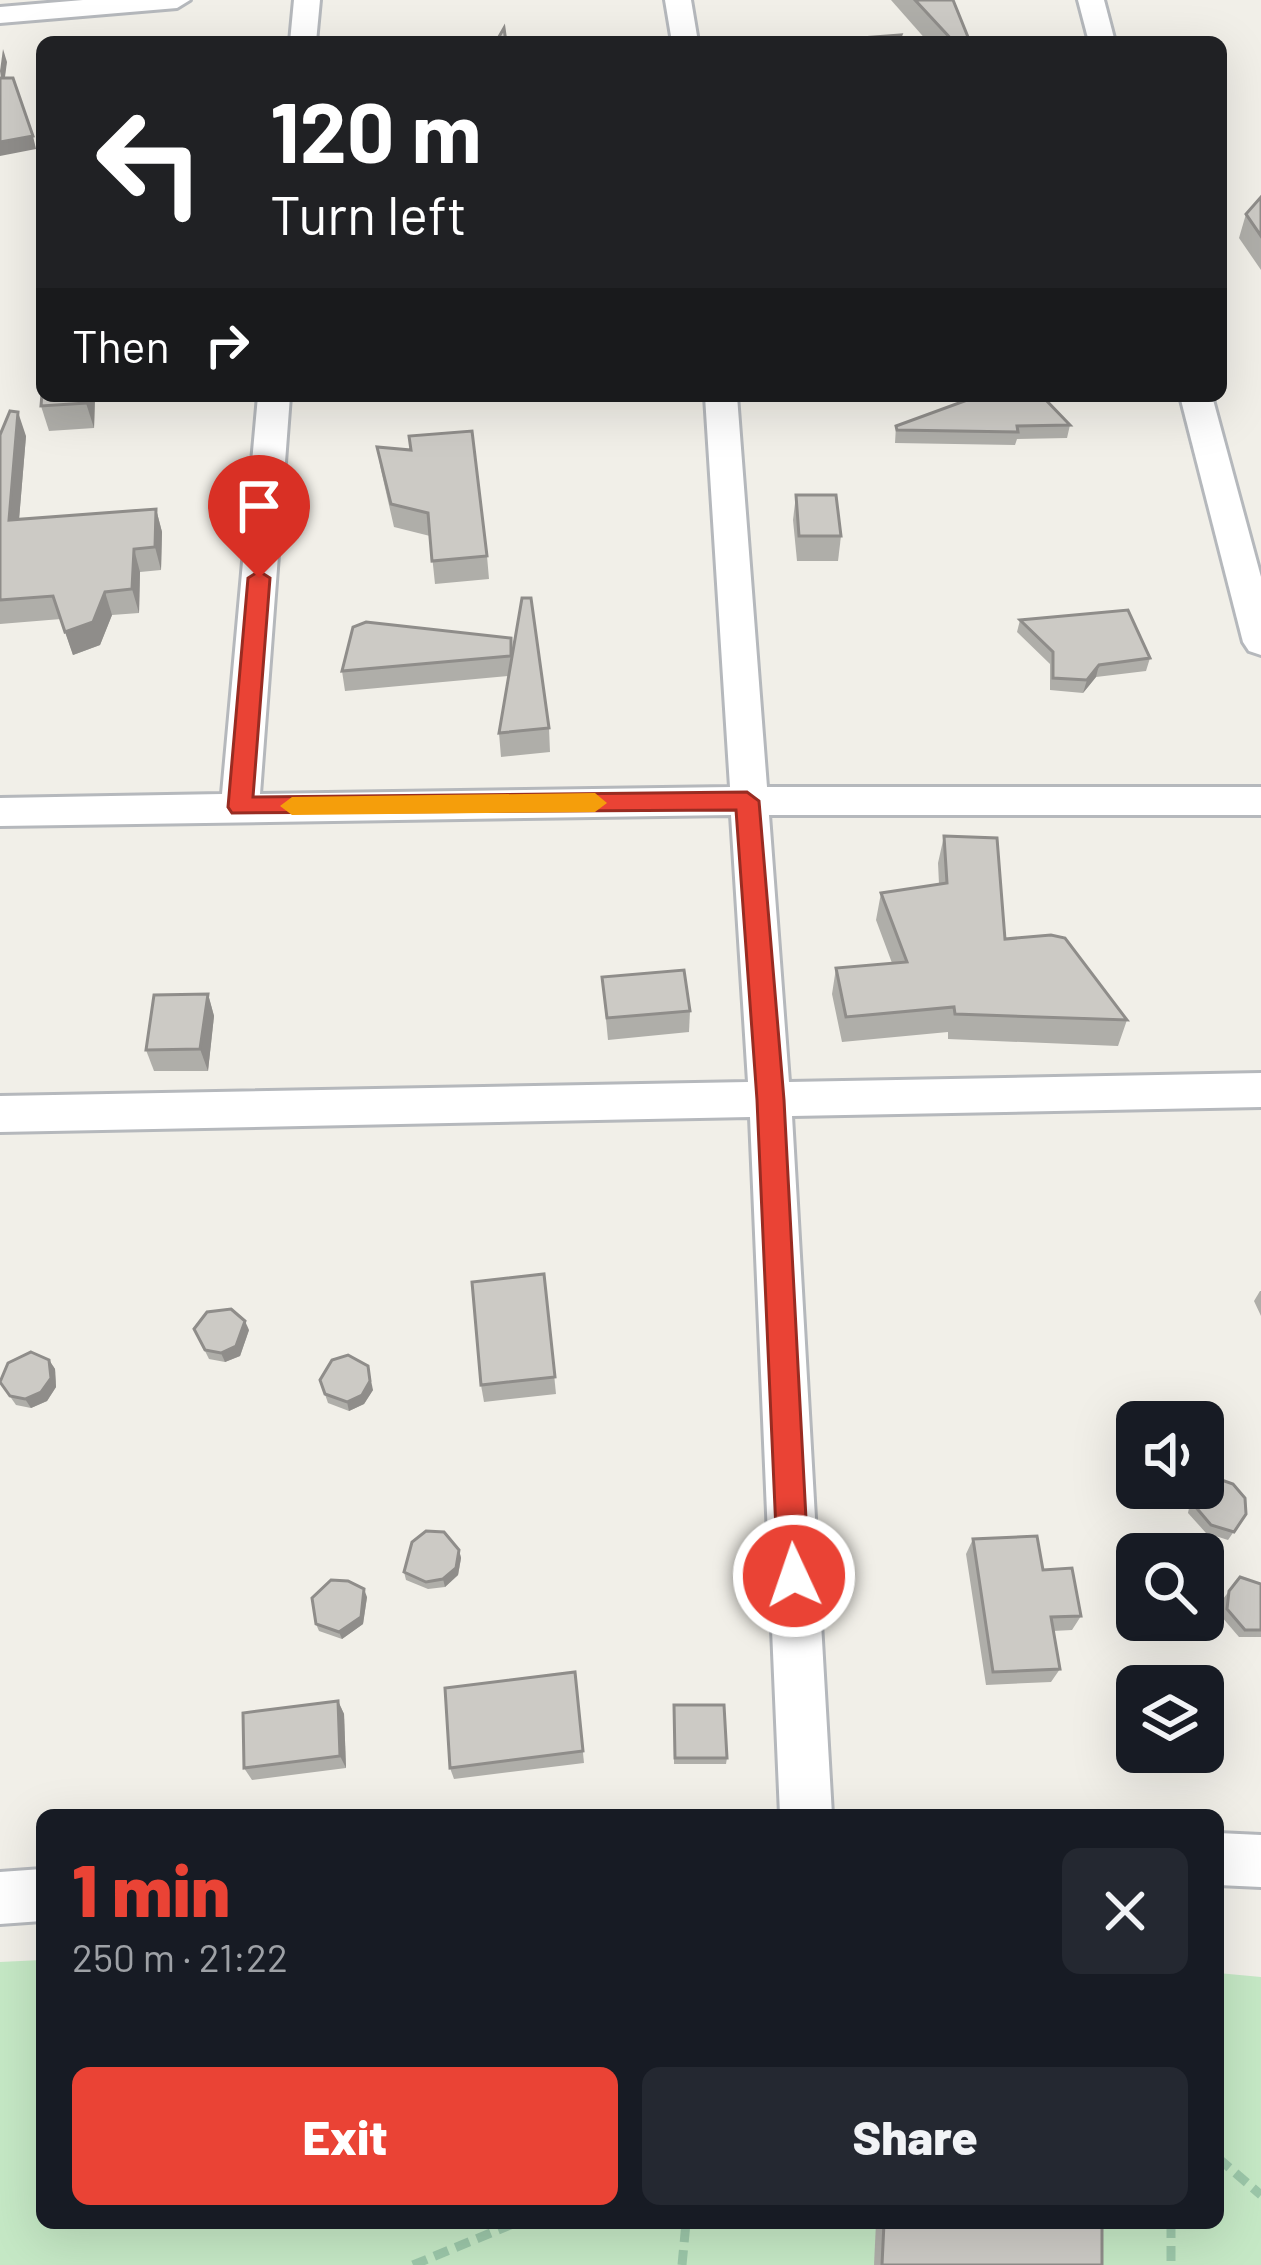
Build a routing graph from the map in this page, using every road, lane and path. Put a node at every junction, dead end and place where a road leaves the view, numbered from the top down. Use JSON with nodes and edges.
{"nodes":[{"id":1,"x":176,"y":0,"type":"edge"},
{"id":2,"x":307,"y":0,"type":"edge"},
{"id":3,"x":678,"y":0,"type":"edge"},
{"id":4,"x":1091,"y":0,"type":"edge"},
{"id":5,"x":0,"y":16,"type":"edge"},
{"id":6,"x":304,"y":36,"type":"edge"},
{"id":7,"x":684,"y":36,"type":"edge"},
{"id":8,"x":1100,"y":36,"type":"edge"},
{"id":9,"x":274,"y":402,"type":"edge"},
{"id":10,"x":722,"y":402,"type":"edge"},
{"id":11,"x":1198,"y":402,"type":"edge"},
{"id":12,"x":1261,"y":642,"type":"edge"},
{"id":13,"x":747,"y":801,"type":"junction"},
{"id":14,"x":1261,"y":801,"type":"edge"},
{"id":15,"x":240,"y":807,"type":"junction"},
{"id":16,"x":0,"y":812,"type":"edge"},
{"id":17,"x":1261,"y":1090,"type":"edge"},
{"id":18,"x":770,"y":1100,"type":"junction"},
{"id":19,"x":0,"y":1114,"type":"edge"},
{"id":20,"x":806,"y":1809,"type":"edge"},
{"id":21,"x":1224,"y":1859,"type":"edge"},
{"id":22,"x":1261,"y":1862,"type":"edge"},
{"id":23,"x":36,"y":1895,"type":"edge"},
{"id":24,"x":0,"y":1898,"type":"edge"},
{"id":25,"x":1224,"y":2163,"type":"edge"},
{"id":26,"x":1261,"y":2195,"type":"edge"},
{"id":27,"x":500,"y":2229,"type":"edge"},
{"id":28,"x":685,"y":2229,"type":"edge"},
{"id":29,"x":1171,"y":2229,"type":"edge"},
{"id":30,"x":413,"y":2265,"type":"edge"},
{"id":31,"x":682,"y":2265,"type":"edge"},
{"id":32,"x":1171,"y":2265,"type":"edge"}],
"edges":[{"from":1,"to":5,"type":"street"},
{"from":2,"to":6,"type":"street"},
{"from":3,"to":7,"type":"street"},
{"from":4,"to":8,"type":"street"},
{"from":9,"to":15,"type":"street"},
{"from":10,"to":13,"type":"street"},
{"from":11,"to":12,"type":"street"},
{"from":13,"to":14,"type":"street"},
{"from":13,"to":15,"type":"street"},
{"from":13,"to":18,"type":"street"},
{"from":15,"to":16,"type":"street"},
{"from":17,"to":18,"type":"street"},
{"from":18,"to":19,"type":"street"},
{"from":18,"to":20,"type":"street"},
{"from":21,"to":22,"type":"street"},
{"from":23,"to":24,"type":"street"},
{"from":25,"to":26,"type":"path"},
{"from":27,"to":30,"type":"path"},
{"from":28,"to":31,"type":"path"},
{"from":29,"to":32,"type":"path"}]}
